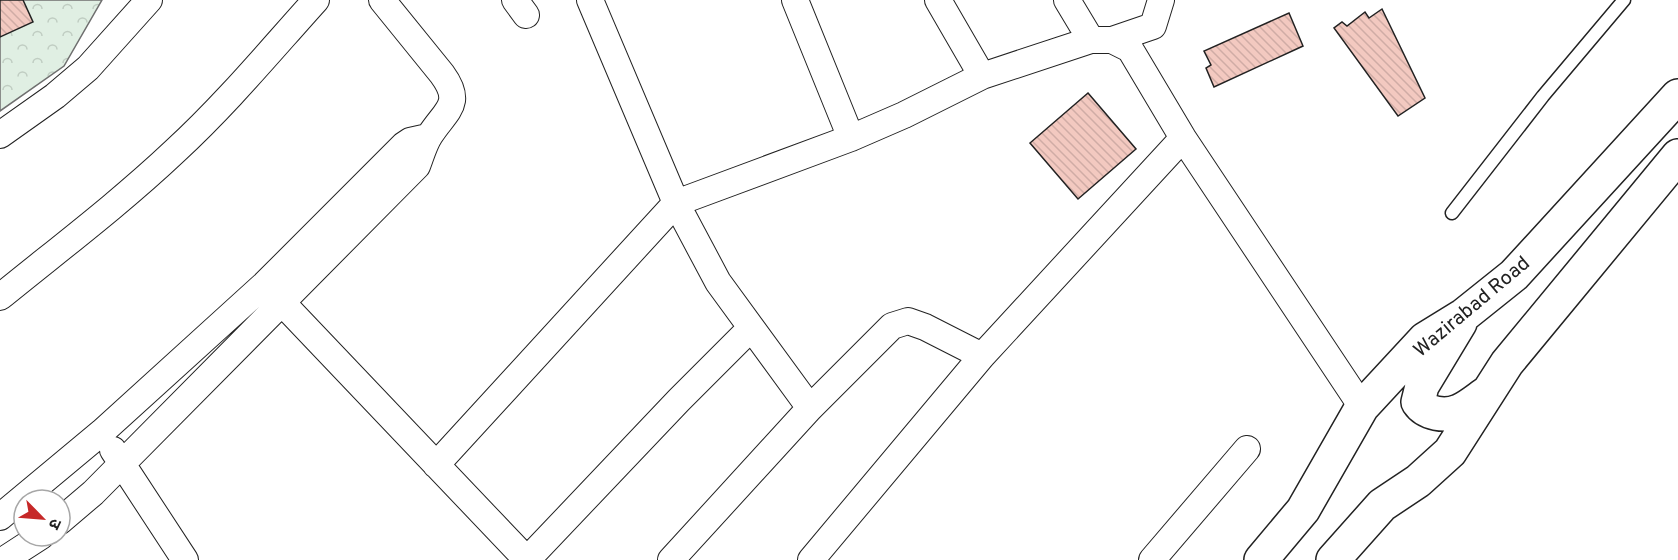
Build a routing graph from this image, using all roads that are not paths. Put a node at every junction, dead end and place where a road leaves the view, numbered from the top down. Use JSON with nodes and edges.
{"nodes":[{"id":1,"x":149,"y":0,"type":"edge"},
{"id":2,"x":315,"y":0,"type":"edge"},
{"id":3,"x":382,"y":0,"type":"edge"},
{"id":4,"x":590,"y":0,"type":"edge"},
{"id":5,"x":795,"y":0,"type":"edge"},
{"id":6,"x":938,"y":0,"type":"edge"},
{"id":7,"x":1067,"y":0,"type":"edge"},
{"id":8,"x":1161,"y":0,"type":"edge"},
{"id":9,"x":1624,"y":0,"type":"edge"},
{"id":10,"x":1101,"y":40,"type":"junction"},
{"id":11,"x":982,"y":76,"type":"junction"},
{"id":12,"x":1678,"y":96,"type":"edge"},
{"id":13,"x":0,"y":135,"type":"edge"},
{"id":14,"x":428,"y":137,"type":"junction"},
{"id":15,"x":851,"y":138,"type":"junction"},
{"id":16,"x":1183,"y":138,"type":"junction"},
{"id":17,"x":1678,"y":156,"type":"edge"},
{"id":18,"x":676,"y":203,"type":"junction"},
{"id":19,"x":1452,"y":213,"type":"dead end"},
{"id":20,"x":265,"y":284,"type":"junction"},
{"id":21,"x":0,"y":297,"type":"edge"},
{"id":22,"x":282,"y":303,"type":"junction"},
{"id":23,"x":1464,"y":315,"type":"junction"},
{"id":24,"x":752,"y":328,"type":"junction"},
{"id":25,"x":982,"y":356,"type":"junction"},
{"id":26,"x":1490,"y":391,"type":"junction"},
{"id":27,"x":1362,"y":407,"type":"junction"},
{"id":28,"x":810,"y":408,"type":"junction"},
{"id":29,"x":102,"y":432,"type":"junction"},
{"id":30,"x":1247,"y":449,"type":"dead end"},
{"id":31,"x":122,"y":464,"type":"junction"},
{"id":32,"x":436,"y":465,"type":"junction"},
{"id":33,"x":72,"y":511,"type":"edge"},
{"id":34,"x":0,"y":517,"type":"edge"},
{"id":35,"x":22,"y":548,"type":"edge"},
{"id":36,"x":4,"y":560,"type":"edge"},
{"id":37,"x":185,"y":560,"type":"edge"},
{"id":38,"x":527,"y":560,"type":"edge"},
{"id":39,"x":671,"y":560,"type":"edge"},
{"id":40,"x":811,"y":560,"type":"edge"},
{"id":41,"x":1152,"y":560,"type":"edge"},
{"id":42,"x":1261,"y":560,"type":"edge"},
{"id":43,"x":1333,"y":560,"type":"edge"}],
"edges":[{"from":1,"to":13,"type":"street"},
{"from":2,"to":21,"type":"street"},
{"from":3,"to":14,"type":"street"},
{"from":4,"to":18,"type":"street"},
{"from":5,"to":15,"type":"street"},
{"from":6,"to":11,"type":"street"},
{"from":7,"to":10,"type":"street"},
{"from":8,"to":10,"type":"street"},
{"from":9,"to":19,"type":"lane"},
{"from":10,"to":11,"type":"street"},
{"from":10,"to":16,"type":"street"},
{"from":11,"to":15,"type":"street"},
{"from":12,"to":23,"type":"highway","name":"Wazirabad Road"},
{"from":14,"to":20,"type":"street"},
{"from":14,"to":22,"type":"street"},
{"from":15,"to":18,"type":"street"},
{"from":16,"to":25,"type":"street"},
{"from":16,"to":27,"type":"street"},
{"from":17,"to":26,"type":"highway"},
{"from":18,"to":24,"type":"street"},
{"from":18,"to":32,"type":"street"},
{"from":20,"to":22,"type":"street"},
{"from":20,"to":29,"type":"street"},
{"from":22,"to":31,"type":"street"},
{"from":22,"to":32,"type":"street"},
{"from":23,"to":26,"type":"highway"},
{"from":23,"to":27,"type":"highway","name":"Wazirabad Road"},
{"from":24,"to":28,"type":"street"},
{"from":24,"to":38,"type":"street"},
{"from":25,"to":28,"type":"street"},
{"from":25,"to":40,"type":"street"},
{"from":26,"to":43,"type":"highway"},
{"from":27,"to":42,"type":"highway","name":"Wazirabad Road"},
{"from":28,"to":39,"type":"street"},
{"from":29,"to":31,"type":"street"},
{"from":29,"to":34,"type":"street"},
{"from":30,"to":41,"type":"street"},
{"from":31,"to":33,"type":"street"},
{"from":31,"to":37,"type":"street"},
{"from":32,"to":38,"type":"street"},
{"from":35,"to":36,"type":"street"}]}
